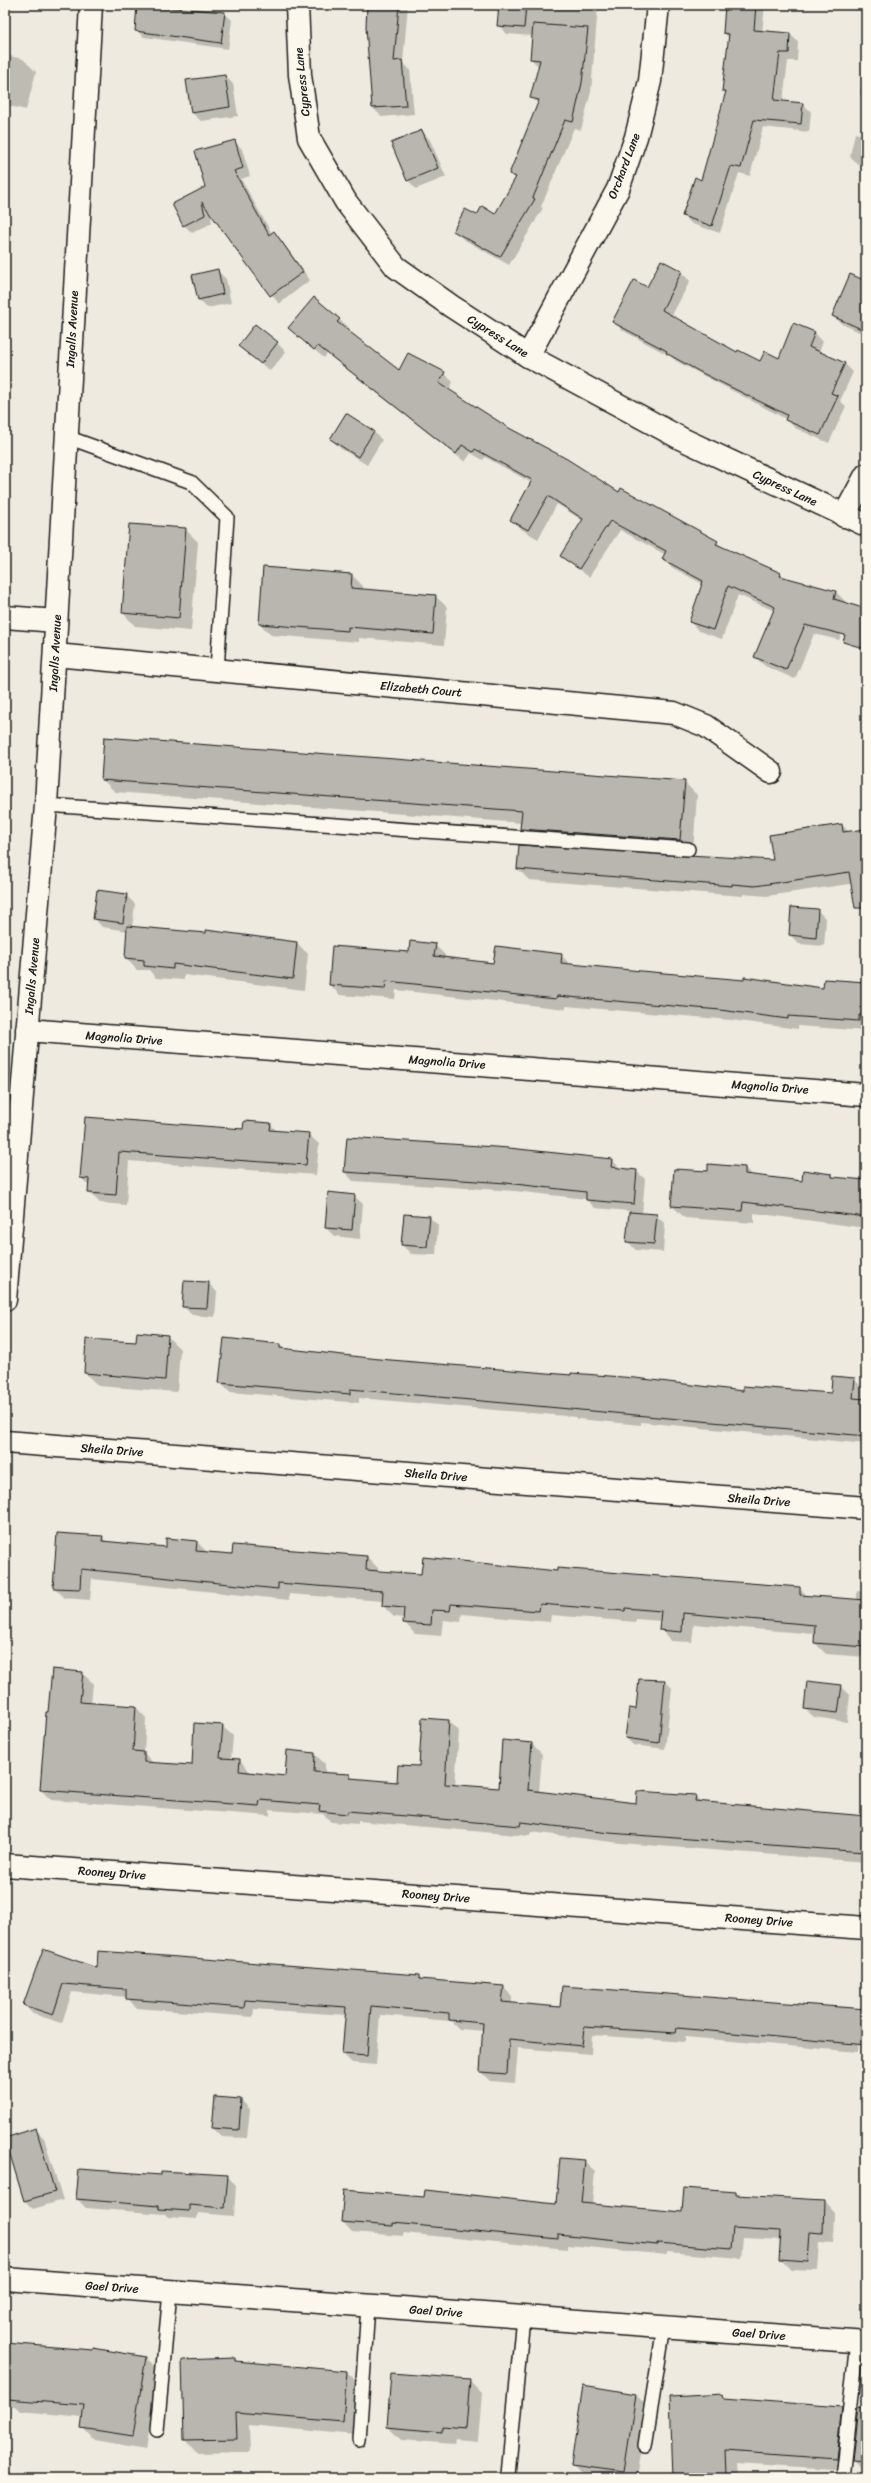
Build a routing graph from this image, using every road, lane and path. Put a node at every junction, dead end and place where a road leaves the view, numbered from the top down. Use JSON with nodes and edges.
{"nodes":[{"id":1,"x":91,"y":5,"type":"edge"},
{"id":2,"x":296,"y":5,"type":"edge"},
{"id":3,"x":658,"y":5,"type":"edge"},
{"id":4,"x":528,"y":356,"type":"junction"},
{"id":5,"x":67,"y":437,"type":"junction"},
{"id":6,"x":866,"y":475,"type":"edge"},
{"id":7,"x":844,"y":516,"type":"junction"},
{"id":8,"x":866,"y":525,"type":"edge"},
{"id":9,"x":5,"y":617,"type":"edge"},
{"id":10,"x":56,"y":621,"type":"junction"},
{"id":11,"x":54,"y":655,"type":"junction"},
{"id":12,"x":218,"y":670,"type":"junction"},
{"id":13,"x":771,"y":772,"type":"dead end"},
{"id":14,"x":46,"y":805,"type":"junction"},
{"id":15,"x":688,"y":849,"type":"dead end"},
{"id":16,"x":27,"y":1030,"type":"junction"},
{"id":17,"x":866,"y":1095,"type":"edge"},
{"id":18,"x":6,"y":1275,"type":"edge"},
{"id":19,"x":5,"y":1300,"type":"edge"},
{"id":20,"x":5,"y":1442,"type":"edge"},
{"id":21,"x":866,"y":1508,"type":"edge"},
{"id":22,"x":5,"y":1865,"type":"edge"},
{"id":23,"x":866,"y":1928,"type":"edge"},
{"id":24,"x":5,"y":2280,"type":"edge"},
{"id":25,"x":170,"y":2292,"type":"junction"},
{"id":26,"x":368,"y":2306,"type":"junction"},
{"id":27,"x":523,"y":2317,"type":"junction"},
{"id":28,"x":664,"y":2327,"type":"junction"},
{"id":29,"x":862,"y":2341,"type":"edge"},
{"id":30,"x":157,"y":2430,"type":"dead end"},
{"id":31,"x":359,"y":2440,"type":"dead end"},
{"id":32,"x":645,"y":2445,"type":"dead end"},
{"id":33,"x":508,"y":2475,"type":"dead end"},
{"id":34,"x":842,"y":2478,"type":"edge"}],
"edges":[{"from":1,"to":5,"type":"street","name":"Ingalls Avenue"},
{"from":2,"to":4,"type":"street","name":"Cypress Lane"},
{"from":3,"to":4,"type":"street","name":"Orchard Lane"},
{"from":4,"to":7,"type":"street","name":"Cypress Lane"},
{"from":5,"to":10,"type":"street","name":"Ingalls Avenue"},
{"from":5,"to":12,"type":"lane"},
{"from":6,"to":7,"type":"street"},
{"from":7,"to":8,"type":"street","name":"Cypress Lane"},
{"from":9,"to":10,"type":"street"},
{"from":10,"to":11,"type":"street","name":"Ingalls Avenue"},
{"from":11,"to":12,"type":"street","name":"Elizabeth Court"},
{"from":11,"to":14,"type":"street","name":"Ingalls Avenue"},
{"from":12,"to":13,"type":"street","name":"Elizabeth Court"},
{"from":14,"to":15,"type":"lane"},
{"from":14,"to":16,"type":"street","name":"Ingalls Avenue"},
{"from":16,"to":17,"type":"street","name":"Magnolia Drive"},
{"from":16,"to":18,"type":"street","name":"Ingalls Avenue"},
{"from":18,"to":19,"type":"street","name":"Ingalls Avenue"},
{"from":20,"to":21,"type":"street","name":"Sheila Drive"},
{"from":22,"to":23,"type":"street","name":"Rooney Drive"},
{"from":24,"to":25,"type":"street","name":"Gael Drive"},
{"from":25,"to":26,"type":"street","name":"Gael Drive"},
{"from":25,"to":30,"type":"lane"},
{"from":26,"to":27,"type":"street","name":"Gael Drive"},
{"from":26,"to":31,"type":"lane"},
{"from":27,"to":28,"type":"street","name":"Gael Drive"},
{"from":27,"to":33,"type":"lane"},
{"from":28,"to":29,"type":"street","name":"Gael Drive"},
{"from":28,"to":32,"type":"lane"},
{"from":29,"to":34,"type":"lane"}]}
